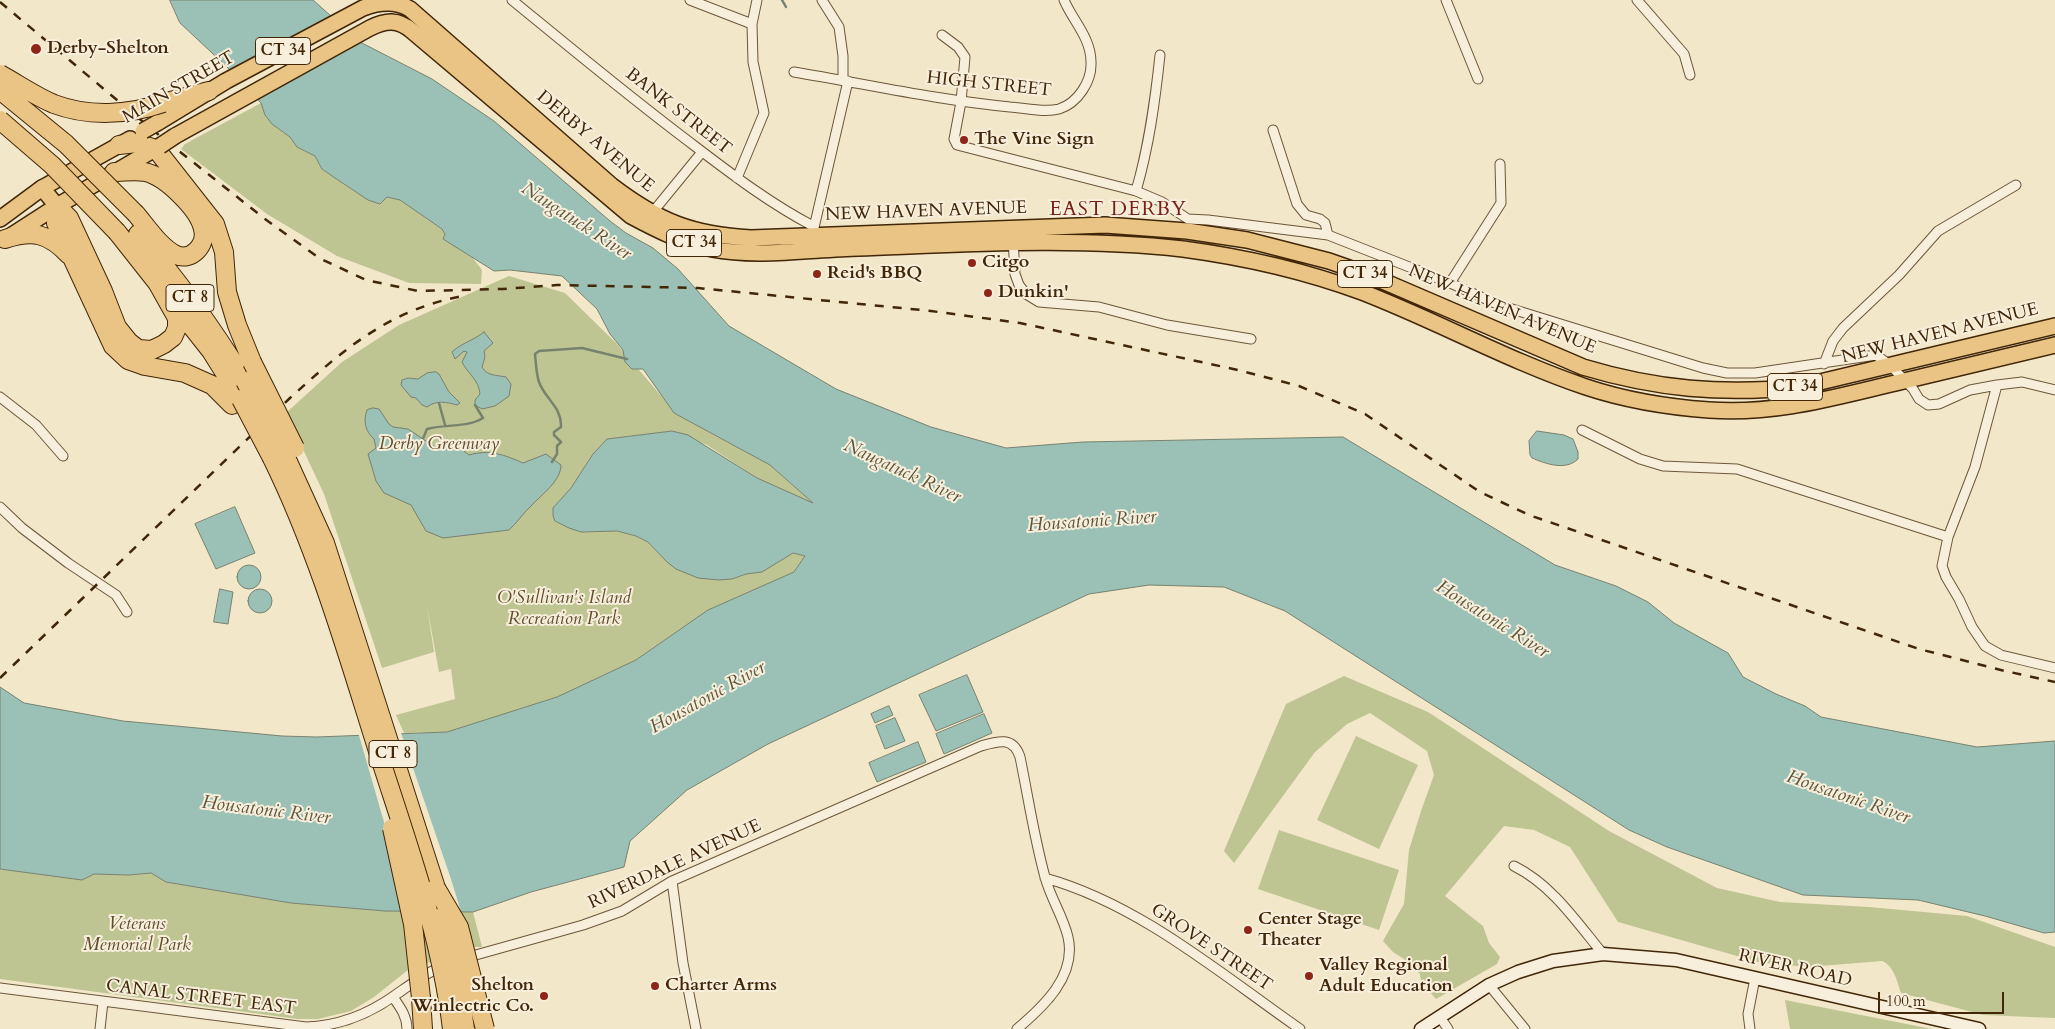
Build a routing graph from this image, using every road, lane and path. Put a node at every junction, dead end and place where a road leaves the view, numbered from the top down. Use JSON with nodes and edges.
{"nodes":[{"id":1,"x":512,"y":0,"type":"edge"},
{"id":2,"x":690,"y":0,"type":"edge"},
{"id":3,"x":757,"y":0,"type":"edge"},
{"id":4,"x":822,"y":0,"type":"edge"},
{"id":5,"x":1064,"y":0,"type":"edge"},
{"id":6,"x":1446,"y":0,"type":"edge"},
{"id":7,"x":1637,"y":0,"type":"edge"},
{"id":8,"x":383,"y":1,"type":"edge"},
{"id":9,"x":387,"y":21,"type":"junction"},
{"id":10,"x":752,"y":24,"type":"junction"},
{"id":11,"x":942,"y":35,"type":"dead end"},
{"id":12,"x":1160,"y":55,"type":"dead end"},
{"id":13,"x":794,"y":72,"type":"dead end"},
{"id":14,"x":0,"y":74,"type":"edge"},
{"id":15,"x":1690,"y":75,"type":"dead end"},
{"id":16,"x":1478,"y":79,"type":"dead end"},
{"id":17,"x":845,"y":81,"type":"junction"},
{"id":18,"x":0,"y":90,"type":"edge"},
{"id":19,"x":210,"y":91,"type":"junction"},
{"id":20,"x":495,"y":91,"type":"junction"},
{"id":21,"x":0,"y":102,"type":"edge"},
{"id":22,"x":961,"y":102,"type":"junction"},
{"id":23,"x":0,"y":120,"type":"edge"},
{"id":24,"x":1273,"y":130,"type":"dead end"},
{"id":25,"x":119,"y":145,"type":"junction"},
{"id":26,"x":158,"y":147,"type":"junction"},
{"id":27,"x":702,"y":152,"type":"junction"},
{"id":28,"x":1500,"y":164,"type":"dead end"},
{"id":29,"x":114,"y":172,"type":"junction"},
{"id":30,"x":737,"y":178,"type":"junction"},
{"id":31,"x":596,"y":179,"type":"junction"},
{"id":32,"x":2016,"y":185,"type":"dead end"},
{"id":33,"x":42,"y":188,"type":"junction"},
{"id":34,"x":1136,"y":191,"type":"junction"},
{"id":35,"x":57,"y":206,"type":"junction"},
{"id":36,"x":652,"y":213,"type":"junction"},
{"id":37,"x":0,"y":219,"type":"edge"},
{"id":38,"x":127,"y":223,"type":"junction"},
{"id":39,"x":1188,"y":225,"type":"junction"},
{"id":40,"x":1328,"y":235,"type":"junction"},
{"id":41,"x":1013,"y":236,"type":"junction"},
{"id":42,"x":813,"y":237,"type":"junction"},
{"id":43,"x":2,"y":241,"type":"edge"},
{"id":44,"x":1184,"y":250,"type":"junction"},
{"id":45,"x":77,"y":265,"type":"junction"},
{"id":46,"x":154,"y":277,"type":"junction"},
{"id":47,"x":1450,"y":283,"type":"junction"},
{"id":48,"x":2055,"y":326,"type":"edge"},
{"id":49,"x":1252,"y":339,"type":"dead end"},
{"id":50,"x":2055,"y":345,"type":"edge"},
{"id":51,"x":1534,"y":347,"type":"junction"},
{"id":52,"x":1526,"y":363,"type":"junction"},
{"id":53,"x":1824,"y":364,"type":"junction"},
{"id":54,"x":1891,"y":366,"type":"junction"},
{"id":55,"x":1904,"y":381,"type":"junction"},
{"id":56,"x":1997,"y":384,"type":"junction"},
{"id":57,"x":2055,"y":390,"type":"edge"},
{"id":58,"x":0,"y":397,"type":"edge"},
{"id":59,"x":236,"y":402,"type":"junction"},
{"id":60,"x":1582,"y":430,"type":"dead end"},
{"id":61,"x":284,"y":453,"type":"junction"},
{"id":62,"x":63,"y":456,"type":"dead end"},
{"id":63,"x":0,"y":507,"type":"edge"},
{"id":64,"x":1948,"y":538,"type":"junction"},
{"id":65,"x":127,"y":612,"type":"dead end"},
{"id":66,"x":344,"y":622,"type":"junction"},
{"id":67,"x":2055,"y":668,"type":"edge"},
{"id":68,"x":382,"y":764,"type":"junction"},
{"id":69,"x":1514,"y":866,"type":"dead end"},
{"id":70,"x":1045,"y":878,"type":"junction"},
{"id":71,"x":672,"y":881,"type":"junction"},
{"id":72,"x":436,"y":888,"type":"junction"},
{"id":73,"x":1603,"y":954,"type":"junction"},
{"id":74,"x":1755,"y":978,"type":"junction"},
{"id":75,"x":1489,"y":985,"type":"junction"},
{"id":76,"x":0,"y":988,"type":"edge"},
{"id":77,"x":393,"y":997,"type":"junction"},
{"id":78,"x":103,"y":1002,"type":"junction"},
{"id":79,"x":1440,"y":1017,"type":"junction"},
{"id":80,"x":100,"y":1029,"type":"edge"},
{"id":81,"x":407,"y":1029,"type":"edge"},
{"id":82,"x":423,"y":1029,"type":"edge"},
{"id":83,"x":452,"y":1029,"type":"edge"},
{"id":84,"x":465,"y":1029,"type":"edge"},
{"id":85,"x":485,"y":1029,"type":"edge"},
{"id":86,"x":696,"y":1029,"type":"edge"},
{"id":87,"x":1017,"y":1029,"type":"edge"},
{"id":88,"x":1300,"y":1029,"type":"edge"},
{"id":89,"x":1421,"y":1029,"type":"edge"},
{"id":90,"x":1448,"y":1029,"type":"edge"},
{"id":91,"x":1525,"y":1029,"type":"edge"},
{"id":92,"x":1750,"y":1029,"type":"edge"},
{"id":93,"x":1979,"y":1029,"type":"edge"}],
"edges":[{"from":1,"to":27,"type":"street","name":"BANK STREET"},
{"from":2,"to":10,"type":"street"},
{"from":3,"to":10,"type":"street"},
{"from":4,"to":17,"type":"street"},
{"from":5,"to":22,"type":"street","name":"HIGH STREET"},
{"from":6,"to":16,"type":"street"},
{"from":7,"to":15,"type":"street"},
{"from":8,"to":9,"type":"main road"},
{"from":8,"to":19,"type":"main road","name":"MAIN STREET","number":"CT 34"},
{"from":8,"to":20,"type":"main road","name":"DERBY AVENUE","number":"CT 34"},
{"from":9,"to":20,"type":"main road","name":"DERBY AVENUE","number":"CT 34"},
{"from":9,"to":26,"type":"main road","number":"CT 34","bridge":true},
{"from":10,"to":30,"type":"street"},
{"from":11,"to":22,"type":"street"},
{"from":12,"to":34,"type":"street"},
{"from":13,"to":17,"type":"street","name":"HIGH STREET"},
{"from":14,"to":19,"type":"highway","bridge":true},
{"from":17,"to":22,"type":"street","name":"HIGH STREET"},
{"from":17,"to":42,"type":"street"},
{"from":18,"to":38,"type":"highway","bridge":true},
{"from":19,"to":25,"type":"main road","name":"MAIN STREET","number":"CT 34","bridge":true},
{"from":20,"to":31,"type":"main road","name":"DERBY AVENUE","number":"CT 34"},
{"from":21,"to":38,"type":"highway","number":"CT 8"},
{"from":22,"to":34,"type":"street"},
{"from":23,"to":38,"type":"highway","number":"CT 8","bridge":true},
{"from":24,"to":40,"type":"street"},
{"from":25,"to":26,"type":"highway"},
{"from":25,"to":33,"type":"main road","name":"MAIN STREET","number":"CT 34"},
{"from":26,"to":29,"type":"main road","number":"CT 34"},
{"from":26,"to":61,"type":"highway","bridge":true},
{"from":27,"to":30,"type":"street","name":"BANK STREET"},
{"from":27,"to":36,"type":"street"},
{"from":28,"to":47,"type":"street"},
{"from":29,"to":35,"type":"main road","number":"CT 34"},
{"from":29,"to":38,"type":"highway"},
{"from":30,"to":42,"type":"street","name":"BANK STREET"},
{"from":31,"to":36,"type":"main road","name":"DERBY AVENUE","number":"CT 34"},
{"from":31,"to":42,"type":"main road","name":"DERBY AVENUE","number":"CT 34"},
{"from":32,"to":53,"type":"street"},
{"from":33,"to":35,"type":"main road"},
{"from":33,"to":37,"type":"main road","name":"MAIN STREET","number":"CT 34"},
{"from":34,"to":39,"type":"street"},
{"from":35,"to":43,"type":"main road","number":"CT 34"},
{"from":35,"to":45,"type":"highway"},
{"from":35,"to":46,"type":"highway"},
{"from":36,"to":42,"type":"main road","name":"DERBY AVENUE","number":"CT 34"},
{"from":38,"to":46,"type":"highway","number":"CT 8"},
{"from":38,"to":61,"type":"highway","number":"CT 8","bridge":true},
{"from":39,"to":40,"type":"street"},
{"from":39,"to":41,"type":"main road","name":"NEW HAVEN AVENUE","number":"CT 34"},
{"from":39,"to":44,"type":"street"},
{"from":39,"to":51,"type":"main road","name":"NEW HAVEN AVENUE","number":"CT 34"},
{"from":40,"to":47,"type":"street"},
{"from":41,"to":42,"type":"main road","name":"NEW HAVEN AVENUE","number":"CT 34"},
{"from":41,"to":44,"type":"main road","name":"NEW HAVEN AVENUE","number":"CT 34"},
{"from":41,"to":49,"type":"street"},
{"from":43,"to":45,"type":"highway"},
{"from":44,"to":52,"type":"main road","name":"NEW HAVEN AVENUE","number":"CT 34"},
{"from":45,"to":59,"type":"highway"},
{"from":46,"to":59,"type":"highway","number":"CT 8"},
{"from":47,"to":53,"type":"street"},
{"from":48,"to":54,"type":"main road","name":"NEW HAVEN AVENUE","number":"CT 34"},
{"from":50,"to":55,"type":"main road","name":"NEW HAVEN AVENUE","number":"CT 34"},
{"from":51,"to":52,"type":"main road"},
{"from":51,"to":54,"type":"main road","name":"NEW HAVEN AVENUE","number":"CT 34"},
{"from":52,"to":55,"type":"main road","name":"NEW HAVEN AVENUE","number":"CT 34"},
{"from":53,"to":54,"type":"street"},
{"from":54,"to":55,"type":"street"},
{"from":55,"to":56,"type":"street"},
{"from":56,"to":57,"type":"street"},
{"from":56,"to":64,"type":"street"},
{"from":58,"to":62,"type":"street"},
{"from":59,"to":61,"type":"highway","bridge":true},
{"from":60,"to":64,"type":"street"},
{"from":61,"to":66,"type":"highway","number":"CT 8"},
{"from":61,"to":66,"type":"highway"},
{"from":63,"to":65,"type":"street"},
{"from":64,"to":67,"type":"street"},
{"from":66,"to":68,"type":"highway","number":"CT 8"},
{"from":66,"to":72,"type":"highway","number":"CT 8"},
{"from":68,"to":82,"type":"highway","bridge":true},
{"from":68,"to":83,"type":"highway","number":"CT 8","bridge":true},
{"from":69,"to":73,"type":"street"},
{"from":70,"to":71,"type":"street","name":"RIVERDALE AVENUE"},
{"from":70,"to":87,"type":"street"},
{"from":70,"to":88,"type":"street","name":"GROVE STREET"},
{"from":71,"to":77,"type":"street","name":"RIVERDALE AVENUE"},
{"from":71,"to":86,"type":"street"},
{"from":72,"to":84,"type":"highway","number":"CT 8","bridge":true},
{"from":72,"to":85,"type":"highway","bridge":true},
{"from":73,"to":74,"type":"main road","name":"RIVER ROAD"},
{"from":73,"to":75,"type":"main road","name":"RIVER ROAD"},
{"from":74,"to":92,"type":"street"},
{"from":74,"to":93,"type":"main road","name":"RIVER ROAD"},
{"from":75,"to":79,"type":"main road","name":"RIVER ROAD"},
{"from":75,"to":91,"type":"street"},
{"from":76,"to":78,"type":"street","name":"CANAL STREET EAST"},
{"from":77,"to":78,"type":"street","name":"CANAL STREET EAST"},
{"from":77,"to":81,"type":"street"},
{"from":78,"to":80,"type":"street"},
{"from":79,"to":89,"type":"main road","name":"RIVER ROAD"},
{"from":79,"to":90,"type":"street"}]}
